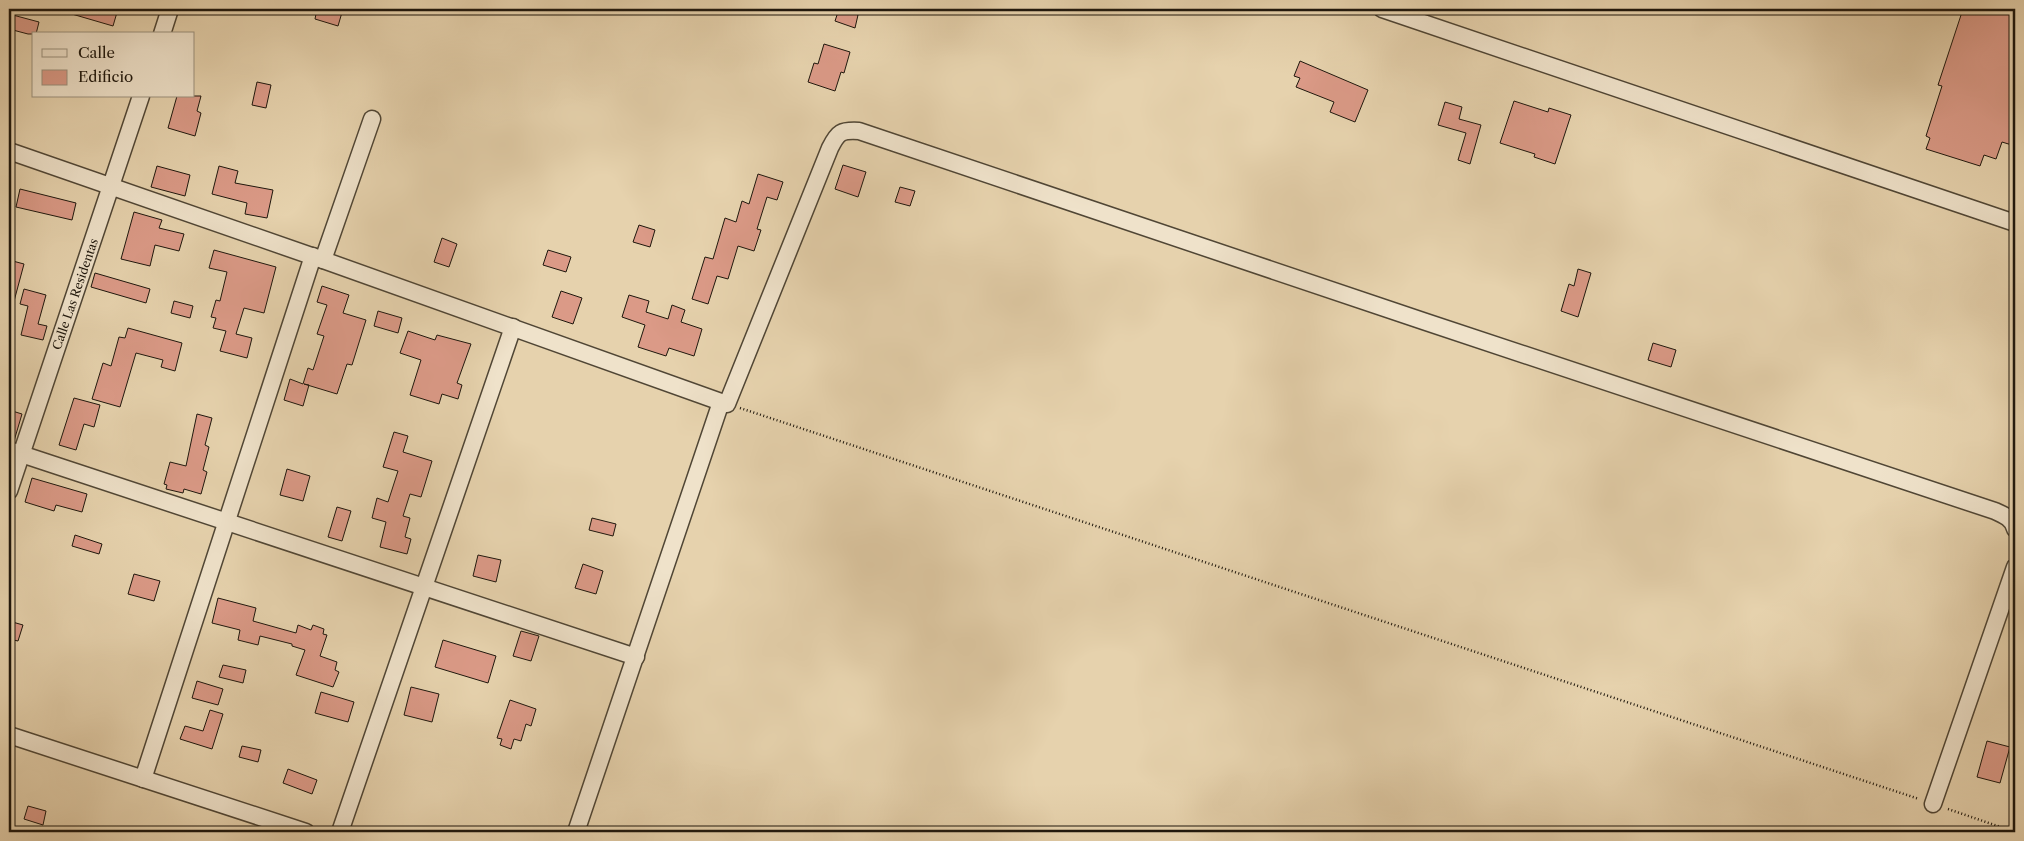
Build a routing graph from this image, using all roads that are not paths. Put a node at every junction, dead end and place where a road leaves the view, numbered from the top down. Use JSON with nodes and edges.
{"nodes":[{"id":1,"x":170,"y":9,"type":"edge"},
{"id":2,"x":1382,"y":9,"type":"edge"},
{"id":3,"x":163,"y":32,"type":"edge"},
{"id":4,"x":140,"y":98,"type":"edge"},
{"id":5,"x":372,"y":119,"type":"dead end"},
{"id":6,"x":9,"y":151,"type":"edge"},
{"id":7,"x":111,"y":186,"type":"junction"},
{"id":8,"x":2015,"y":223,"type":"edge"},
{"id":9,"x":318,"y":258,"type":"junction"},
{"id":10,"x":513,"y":327,"type":"junction"},
{"id":11,"x":727,"y":404,"type":"road end"},
{"id":12,"x":15,"y":452,"type":"edge"},
{"id":13,"x":9,"y":491,"type":"edge"},
{"id":14,"x":227,"y":522,"type":"junction"},
{"id":15,"x":2015,"y":529,"type":"edge"},
{"id":16,"x":2015,"y":567,"type":"edge"},
{"id":17,"x":424,"y":587,"type":"junction"},
{"id":18,"x":636,"y":657,"type":"junction"},
{"id":19,"x":9,"y":735,"type":"edge"},
{"id":20,"x":144,"y":779,"type":"junction"},
{"id":21,"x":1933,"y":804,"type":"road end"},
{"id":22,"x":306,"y":832,"type":"edge"},
{"id":23,"x":340,"y":832,"type":"edge"},
{"id":24,"x":576,"y":832,"type":"edge"}],
"edges":[{"from":1,"to":3,"type":"street"},
{"from":2,"to":8,"type":"street"},
{"from":4,"to":7,"type":"street","name":"Calle Las Residentas"},
{"from":5,"to":9,"type":"street"},
{"from":6,"to":7,"type":"street"},
{"from":7,"to":9,"type":"street"},
{"from":7,"to":12,"type":"street","name":"Calle Las Residentas"},
{"from":9,"to":10,"type":"street"},
{"from":9,"to":14,"type":"street"},
{"from":10,"to":17,"type":"street"},
{"from":10,"to":18,"type":"street"},
{"from":11,"to":15,"type":"street"},
{"from":12,"to":13,"type":"street","name":"Calle Las Residentas"},
{"from":12,"to":14,"type":"street"},
{"from":14,"to":17,"type":"street"},
{"from":14,"to":20,"type":"street"},
{"from":16,"to":21,"type":"street"},
{"from":17,"to":18,"type":"street"},
{"from":17,"to":23,"type":"street"},
{"from":18,"to":24,"type":"street"},
{"from":19,"to":20,"type":"street"},
{"from":20,"to":22,"type":"street"}]}
